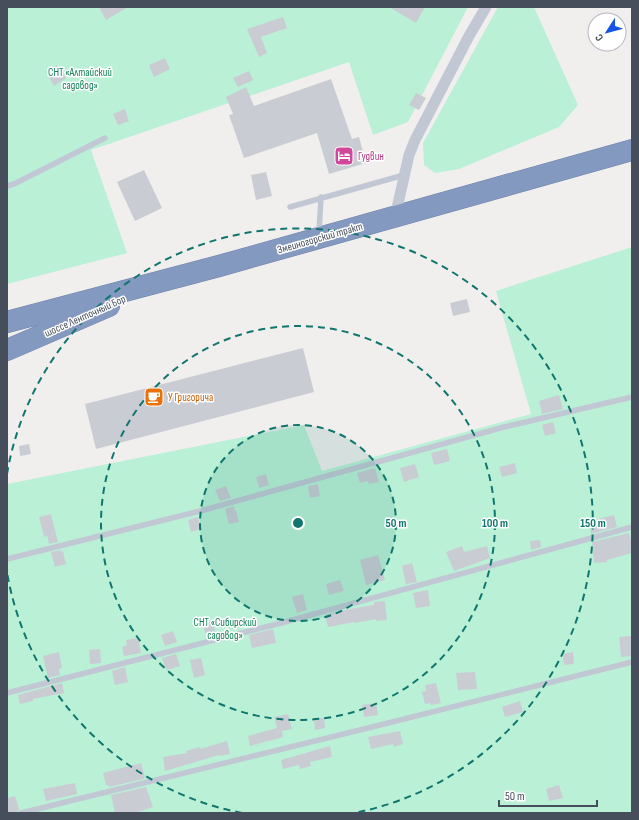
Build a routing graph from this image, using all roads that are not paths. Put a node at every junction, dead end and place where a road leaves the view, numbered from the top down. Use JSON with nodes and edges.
{"nodes":[{"id":1,"x":486,"y":7,"type":"edge"},
{"id":2,"x":105,"y":138,"type":"dead end"},
{"id":3,"x":632,"y":150,"type":"edge"},
{"id":4,"x":405,"y":175,"type":"junction"},
{"id":5,"x":7,"y":186,"type":"edge"},
{"id":6,"x":321,"y":198,"type":"junction"},
{"id":7,"x":290,"y":206,"type":"dead end"},
{"id":8,"x":395,"y":217,"type":"junction"},
{"id":9,"x":318,"y":238,"type":"junction"},
{"id":10,"x":163,"y":282,"type":"junction"},
{"id":11,"x":83,"y":318,"type":"junction"},
{"id":12,"x":13,"y":322,"type":"edge"},
{"id":13,"x":7,"y":344,"type":"edge"},
{"id":14,"x":7,"y":350,"type":"edge"},
{"id":15,"x":632,"y":397,"type":"edge"},
{"id":16,"x":632,"y":527,"type":"edge"},
{"id":17,"x":7,"y":559,"type":"edge"},
{"id":18,"x":632,"y":662,"type":"edge"},
{"id":19,"x":7,"y":693,"type":"edge"},
{"id":20,"x":21,"y":813,"type":"edge"}],
"edges":[{"from":1,"to":4,"type":"street"},
{"from":2,"to":5,"type":"lane"},
{"from":3,"to":8,"type":"highway","name":"Змеиногорский тракт"},
{"from":4,"to":6,"type":"lane"},
{"from":4,"to":8,"type":"street"},
{"from":6,"to":7,"type":"lane"},
{"from":6,"to":9,"type":"lane"},
{"from":8,"to":9,"type":"highway","name":"Змеиногорский тракт"},
{"from":9,"to":10,"type":"highway","name":"Змеиногорский тракт"},
{"from":10,"to":11,"type":"highway","name":"шоссе Ленточный Бор"},
{"from":10,"to":12,"type":"highway","name":"Змеиногорский тракт"},
{"from":11,"to":13,"type":"highway"},
{"from":11,"to":14,"type":"highway","name":"шоссе Ленточный Бор"},
{"from":15,"to":17,"type":"lane"},
{"from":16,"to":19,"type":"lane"},
{"from":18,"to":20,"type":"lane"}]}
